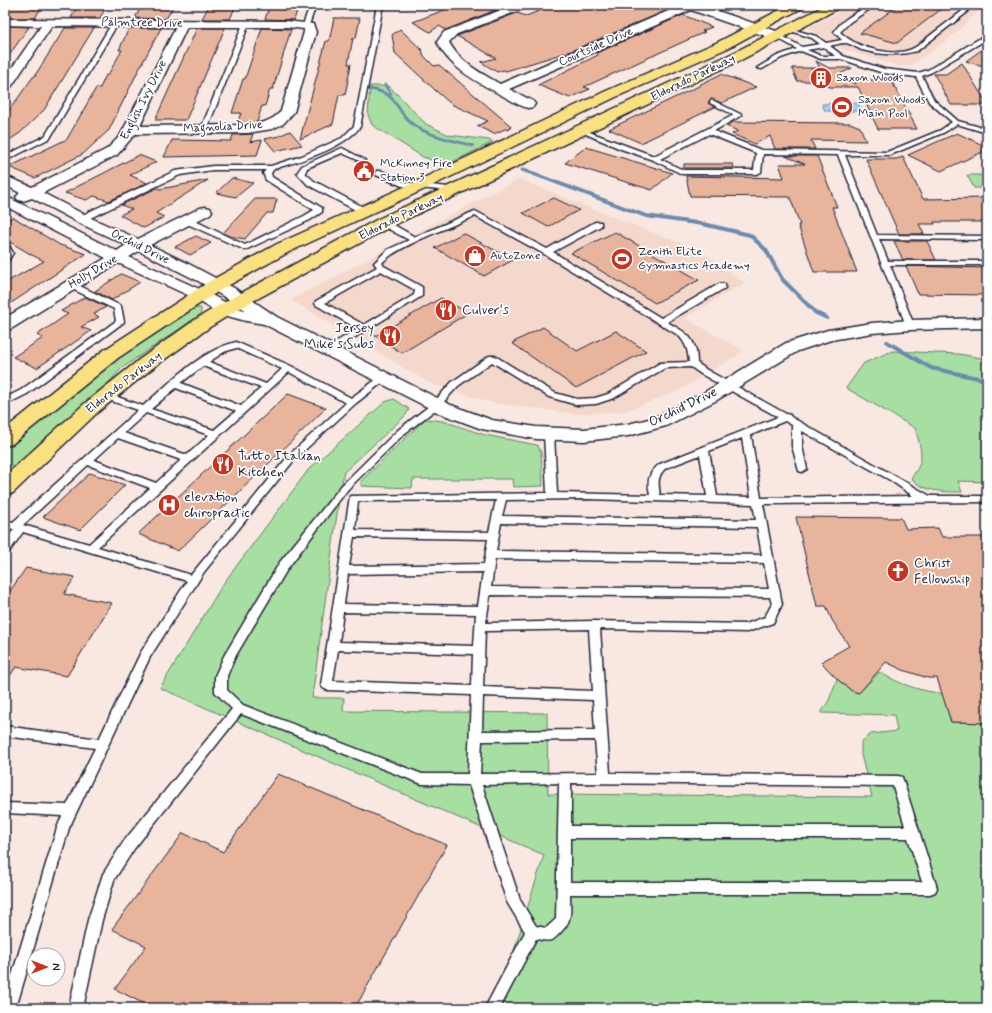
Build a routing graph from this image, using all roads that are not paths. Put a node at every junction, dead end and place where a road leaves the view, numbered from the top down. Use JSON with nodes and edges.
{"nodes":[{"id":1,"x":313,"y":5,"type":"edge"},
{"id":2,"x":380,"y":5,"type":"edge"},
{"id":3,"x":524,"y":5,"type":"edge"},
{"id":4,"x":691,"y":5,"type":"edge"},
{"id":5,"x":714,"y":5,"type":"edge"},
{"id":6,"x":798,"y":5,"type":"edge"},
{"id":7,"x":835,"y":5,"type":"edge"},
{"id":8,"x":972,"y":5,"type":"edge"},
{"id":9,"x":870,"y":6,"type":"edge"},
{"id":10,"x":964,"y":6,"type":"edge"},
{"id":11,"x":5,"y":22,"type":"edge"},
{"id":12,"x":49,"y":22,"type":"junction"},
{"id":13,"x":115,"y":23,"type":"junction"},
{"id":14,"x":183,"y":24,"type":"junction"},
{"id":15,"x":246,"y":24,"type":"junction"},
{"id":16,"x":761,"y":24,"type":"junction"},
{"id":17,"x":306,"y":25,"type":"junction"},
{"id":18,"x":784,"y":32,"type":"junction"},
{"id":19,"x":987,"y":36,"type":"edge"},
{"id":20,"x":847,"y":41,"type":"junction"},
{"id":21,"x":825,"y":45,"type":"junction"},
{"id":22,"x":802,"y":49,"type":"junction"},
{"id":23,"x":841,"y":57,"type":"junction"},
{"id":24,"x":760,"y":68,"type":"dead end"},
{"id":25,"x":918,"y":75,"type":"junction"},
{"id":26,"x":5,"y":87,"type":"edge"},
{"id":27,"x":500,"y":88,"type":"junction"},
{"id":28,"x":712,"y":102,"type":"dead end"},
{"id":29,"x":528,"y":104,"type":"dead end"},
{"id":30,"x":956,"y":122,"type":"junction"},
{"id":31,"x":204,"y":129,"type":"junction"},
{"id":32,"x":131,"y":130,"type":"junction"},
{"id":33,"x":582,"y":131,"type":"junction"},
{"id":34,"x":708,"y":131,"type":"junction"},
{"id":35,"x":987,"y":131,"type":"edge"},
{"id":36,"x":760,"y":152,"type":"junction"},
{"id":37,"x":841,"y":154,"type":"junction"},
{"id":38,"x":5,"y":159,"type":"edge"},
{"id":39,"x":655,"y":159,"type":"junction"},
{"id":40,"x":362,"y":160,"type":"dead end"},
{"id":41,"x":272,"y":168,"type":"junction"},
{"id":42,"x":379,"y":173,"type":"dead end"},
{"id":43,"x":5,"y":180,"type":"edge"},
{"id":44,"x":418,"y":186,"type":"junction"},
{"id":45,"x":457,"y":190,"type":"junction"},
{"id":46,"x":32,"y":192,"type":"junction"},
{"id":47,"x":7,"y":203,"type":"edge"},
{"id":48,"x":205,"y":211,"type":"dead end"},
{"id":49,"x":364,"y":211,"type":"junction"},
{"id":50,"x":81,"y":219,"type":"junction"},
{"id":51,"x":186,"y":220,"type":"junction"},
{"id":52,"x":384,"y":223,"type":"junction"},
{"id":53,"x":598,"y":224,"type":"dead end"},
{"id":54,"x":63,"y":229,"type":"junction"},
{"id":55,"x":875,"y":237,"type":"junction"},
{"id":56,"x":987,"y":238,"type":"edge"},
{"id":57,"x":415,"y":240,"type":"junction"},
{"id":58,"x":138,"y":245,"type":"junction"},
{"id":59,"x":5,"y":246,"type":"edge"},
{"id":60,"x":547,"y":252,"type":"junction"},
{"id":61,"x":117,"y":257,"type":"junction"},
{"id":62,"x":5,"y":259,"type":"edge"},
{"id":63,"x":886,"y":263,"type":"junction"},
{"id":64,"x":987,"y":263,"type":"edge"},
{"id":65,"x":381,"y":268,"type":"junction"},
{"id":66,"x":71,"y":285,"type":"junction"},
{"id":67,"x":216,"y":285,"type":"junction"},
{"id":68,"x":722,"y":286,"type":"dead end"},
{"id":69,"x":200,"y":295,"type":"junction"},
{"id":70,"x":242,"y":300,"type":"junction"},
{"id":71,"x":226,"y":310,"type":"junction"},
{"id":72,"x":271,"y":320,"type":"junction"},
{"id":73,"x":660,"y":322,"type":"junction"},
{"id":74,"x":987,"y":323,"type":"edge"},
{"id":75,"x":5,"y":325,"type":"edge"},
{"id":76,"x":910,"y":325,"type":"junction"},
{"id":77,"x":363,"y":328,"type":"junction"},
{"id":78,"x":328,"y":350,"type":"junction"},
{"id":79,"x":202,"y":362,"type":"junction"},
{"id":80,"x":693,"y":364,"type":"junction"},
{"id":81,"x":288,"y":368,"type":"junction"},
{"id":82,"x":384,"y":378,"type":"junction"},
{"id":83,"x":175,"y":384,"type":"junction"},
{"id":84,"x":729,"y":385,"type":"junction"},
{"id":85,"x":266,"y":387,"type":"junction"},
{"id":86,"x":106,"y":396,"type":"junction"},
{"id":87,"x":5,"y":402,"type":"edge"},
{"id":88,"x":352,"y":402,"type":"junction"},
{"id":89,"x":436,"y":405,"type":"junction"},
{"id":90,"x":145,"y":409,"type":"junction"},
{"id":91,"x":242,"y":410,"type":"junction"},
{"id":92,"x":786,"y":417,"type":"junction"},
{"id":93,"x":797,"y":424,"type":"junction"},
{"id":94,"x":746,"y":433,"type":"junction"},
{"id":95,"x":117,"y":434,"type":"junction"},
{"id":96,"x":215,"y":434,"type":"junction"},
{"id":97,"x":549,"y":434,"type":"junction"},
{"id":98,"x":5,"y":439,"type":"edge"},
{"id":99,"x":704,"y":450,"type":"junction"},
{"id":100,"x":188,"y":459,"type":"junction"},
{"id":101,"x":87,"y":461,"type":"junction"},
{"id":102,"x":802,"y":469,"type":"dead end"},
{"id":103,"x":157,"y":487,"type":"junction"},
{"id":104,"x":345,"y":487,"type":"junction"},
{"id":105,"x":5,"y":488,"type":"edge"},
{"id":106,"x":552,"y":496,"type":"junction"},
{"id":107,"x":502,"y":497,"type":"junction"},
{"id":108,"x":354,"y":498,"type":"junction"},
{"id":109,"x":656,"y":498,"type":"junction"},
{"id":110,"x":928,"y":499,"type":"junction"},
{"id":111,"x":987,"y":499,"type":"edge"},
{"id":112,"x":713,"y":500,"type":"junction"},
{"id":113,"x":757,"y":501,"type":"junction"},
{"id":114,"x":496,"y":519,"type":"junction"},
{"id":115,"x":761,"y":524,"type":"junction"},
{"id":116,"x":14,"y":526,"type":"edge"},
{"id":117,"x":349,"y":533,"type":"junction"},
{"id":118,"x":493,"y":536,"type":"junction"},
{"id":119,"x":5,"y":549,"type":"edge"},
{"id":120,"x":90,"y":549,"type":"junction"},
{"id":121,"x":490,"y":555,"type":"junction"},
{"id":122,"x":768,"y":559,"type":"junction"},
{"id":123,"x":489,"y":568,"type":"junction"},
{"id":124,"x":344,"y":570,"type":"junction"},
{"id":125,"x":193,"y":580,"type":"junction"},
{"id":126,"x":485,"y":591,"type":"junction"},
{"id":127,"x":775,"y":593,"type":"junction"},
{"id":128,"x":338,"y":608,"type":"junction"},
{"id":129,"x":482,"y":610,"type":"junction"},
{"id":130,"x":594,"y":625,"type":"junction"},
{"id":131,"x":480,"y":627,"type":"junction"},
{"id":132,"x":333,"y":646,"type":"junction"},
{"id":133,"x":479,"y":650,"type":"junction"},
{"id":134,"x":477,"y":691,"type":"junction"},
{"id":135,"x":598,"y":696,"type":"junction"},
{"id":136,"x":239,"y":708,"type":"junction"},
{"id":137,"x":5,"y":731,"type":"edge"},
{"id":138,"x":601,"y":735,"type":"junction"},
{"id":139,"x":475,"y":736,"type":"junction"},
{"id":140,"x":103,"y":744,"type":"junction"},
{"id":141,"x":565,"y":778,"type":"junction"},
{"id":142,"x":604,"y":778,"type":"junction"},
{"id":143,"x":474,"y":780,"type":"junction"},
{"id":144,"x":5,"y":808,"type":"edge"},
{"id":145,"x":72,"y":810,"type":"junction"},
{"id":146,"x":564,"y":832,"type":"junction"},
{"id":147,"x":913,"y":832,"type":"junction"},
{"id":148,"x":563,"y":888,"type":"junction"},
{"id":149,"x":532,"y":932,"type":"junction"},
{"id":150,"x":9,"y":1008,"type":"edge"},
{"id":151,"x":76,"y":1008,"type":"edge"},
{"id":152,"x":492,"y":1008,"type":"edge"}],
"edges":[{"from":1,"to":17,"type":"lane"},
{"from":2,"to":41,"type":"lane"},
{"from":3,"to":27,"type":"street"},
{"from":4,"to":16,"type":"street"},
{"from":4,"to":27,"type":"street","name":"Courtside Drive"},
{"from":5,"to":16,"type":"street"},
{"from":6,"to":16,"type":"main road","name":"Eldorado Parkway"},
{"from":7,"to":18,"type":"main road","name":"Eldorado Parkway"},
{"from":8,"to":10,"type":"lane"},
{"from":9,"to":20,"type":"lane"},
{"from":10,"to":20,"type":"lane"},
{"from":11,"to":12,"type":"street","name":"Palmtree Drive"},
{"from":12,"to":13,"type":"street","name":"Palmtree Drive"},
{"from":12,"to":26,"type":"street"},
{"from":13,"to":14,"type":"street","name":"Palmtree Drive"},
{"from":13,"to":38,"type":"lane"},
{"from":14,"to":15,"type":"street","name":"Palmtree Drive"},
{"from":14,"to":32,"type":"street","name":"English Ivy Drive"},
{"from":15,"to":17,"type":"street","name":"Palmtree Drive"},
{"from":15,"to":31,"type":"lane"},
{"from":16,"to":18,"type":"street"},
{"from":16,"to":44,"type":"main road","name":"Eldorado Parkway"},
{"from":17,"to":31,"type":"street","name":"Magnolia Drive"},
{"from":18,"to":21,"type":"lane"},
{"from":18,"to":22,"type":"lane"},
{"from":18,"to":33,"type":"main road","name":"Eldorado Parkway"},
{"from":19,"to":25,"type":"lane"},
{"from":20,"to":21,"type":"lane"},
{"from":21,"to":22,"type":"lane"},
{"from":21,"to":23,"type":"lane"},
{"from":22,"to":23,"type":"lane"},
{"from":22,"to":24,"type":"lane"},
{"from":23,"to":25,"type":"lane"},
{"from":25,"to":30,"type":"lane"},
{"from":27,"to":29,"type":"street"},
{"from":28,"to":34,"type":"lane"},
{"from":30,"to":35,"type":"lane"},
{"from":30,"to":37,"type":"lane"},
{"from":31,"to":32,"type":"street","name":"Magnolia Drive"},
{"from":32,"to":46,"type":"street","name":"English Ivy Drive"},
{"from":33,"to":39,"type":"lane"},
{"from":33,"to":45,"type":"main road","name":"Eldorado Parkway"},
{"from":34,"to":36,"type":"lane"},
{"from":34,"to":39,"type":"lane"},
{"from":36,"to":37,"type":"lane"},
{"from":36,"to":39,"type":"lane"},
{"from":37,"to":55,"type":"lane"},
{"from":40,"to":49,"type":"lane"},
{"from":41,"to":50,"type":"lane"},
{"from":41,"to":51,"type":"lane"},
{"from":42,"to":44,"type":"lane"},
{"from":43,"to":46,"type":"street","name":"Orchid Drive"},
{"from":44,"to":45,"type":"lane"},
{"from":44,"to":49,"type":"main road","name":"Eldorado Parkway"},
{"from":45,"to":52,"type":"main road","name":"Eldorado Parkway"},
{"from":46,"to":47,"type":"street","name":"English Ivy Drive"},
{"from":46,"to":50,"type":"street","name":"Orchid Drive"},
{"from":47,"to":54,"type":"street","name":"Orchid Drive"},
{"from":48,"to":51,"type":"street","name":"Holly Drive"},
{"from":49,"to":52,"type":"main road"},
{"from":49,"to":67,"type":"main road","name":"Eldorado Parkway"},
{"from":50,"to":54,"type":"street"},
{"from":50,"to":58,"type":"street","name":"Orchid Drive"},
{"from":51,"to":58,"type":"street","name":"Holly Drive"},
{"from":52,"to":57,"type":"lane"},
{"from":52,"to":70,"type":"main road","name":"Eldorado Parkway"},
{"from":53,"to":60,"type":"lane"},
{"from":54,"to":61,"type":"street","name":"Orchid Drive"},
{"from":55,"to":56,"type":"lane"},
{"from":55,"to":63,"type":"lane"},
{"from":57,"to":60,"type":"lane"},
{"from":57,"to":65,"type":"lane"},
{"from":58,"to":61,"type":"street","name":"Holly Drive"},
{"from":58,"to":67,"type":"street","name":"Orchid Drive"},
{"from":59,"to":62,"type":"lane"},
{"from":60,"to":73,"type":"lane"},
{"from":61,"to":66,"type":"street","name":"Holly Drive"},
{"from":61,"to":69,"type":"street","name":"Orchid Drive"},
{"from":63,"to":64,"type":"lane"},
{"from":63,"to":76,"type":"lane"},
{"from":65,"to":77,"type":"lane"},
{"from":65,"to":77,"type":"lane"},
{"from":66,"to":75,"type":"street","name":"Holly Drive"},
{"from":66,"to":87,"type":"lane"},
{"from":67,"to":69,"type":"main road","name":"Eldorado Parkway"},
{"from":67,"to":70,"type":"street","name":"Orchid Drive"},
{"from":68,"to":73,"type":"lane"},
{"from":69,"to":71,"type":"street","name":"Orchid Drive"},
{"from":69,"to":98,"type":"main road","name":"Eldorado Parkway"},
{"from":70,"to":71,"type":"main road","name":"Eldorado Parkway"},
{"from":70,"to":72,"type":"street","name":"Orchid Drive"},
{"from":71,"to":72,"type":"street","name":"Orchid Drive"},
{"from":71,"to":86,"type":"main road","name":"Eldorado Parkway"},
{"from":72,"to":78,"type":"street","name":"Orchid Drive"},
{"from":73,"to":80,"type":"lane"},
{"from":74,"to":76,"type":"street","name":"Orchid Drive"},
{"from":76,"to":84,"type":"street","name":"Orchid Drive"},
{"from":77,"to":78,"type":"lane"},
{"from":78,"to":82,"type":"street","name":"Orchid Drive"},
{"from":79,"to":81,"type":"lane"},
{"from":79,"to":83,"type":"lane"},
{"from":79,"to":85,"type":"lane"},
{"from":80,"to":84,"type":"lane"},
{"from":80,"to":89,"type":"lane"},
{"from":81,"to":85,"type":"lane"},
{"from":81,"to":88,"type":"lane"},
{"from":82,"to":88,"type":"lane"},
{"from":82,"to":89,"type":"street","name":"Orchid Drive"},
{"from":83,"to":90,"type":"lane"},
{"from":83,"to":91,"type":"lane"},
{"from":84,"to":92,"type":"lane"},
{"from":84,"to":97,"type":"street","name":"Orchid Drive"},
{"from":85,"to":91,"type":"lane"},
{"from":86,"to":90,"type":"lane"},
{"from":86,"to":105,"type":"main road","name":"Eldorado Parkway"},
{"from":88,"to":125,"type":"lane"},
{"from":89,"to":97,"type":"street","name":"Orchid Drive"},
{"from":89,"to":104,"type":"lane"},
{"from":90,"to":95,"type":"lane"},
{"from":90,"to":96,"type":"lane"},
{"from":91,"to":96,"type":"lane"},
{"from":92,"to":93,"type":"lane"},
{"from":92,"to":94,"type":"lane"},
{"from":93,"to":102,"type":"lane"},
{"from":93,"to":110,"type":"lane"},
{"from":94,"to":99,"type":"lane"},
{"from":94,"to":113,"type":"lane"},
{"from":95,"to":100,"type":"lane"},
{"from":95,"to":101,"type":"lane"},
{"from":96,"to":100,"type":"lane"},
{"from":97,"to":106,"type":"lane"},
{"from":99,"to":109,"type":"lane"},
{"from":99,"to":112,"type":"lane"},
{"from":100,"to":103,"type":"lane"},
{"from":101,"to":103,"type":"lane"},
{"from":101,"to":116,"type":"lane"},
{"from":103,"to":120,"type":"lane"},
{"from":104,"to":108,"type":"lane"},
{"from":104,"to":136,"type":"lane"},
{"from":106,"to":107,"type":"lane"},
{"from":106,"to":109,"type":"lane"},
{"from":107,"to":108,"type":"lane"},
{"from":107,"to":114,"type":"lane"},
{"from":108,"to":117,"type":"lane"},
{"from":109,"to":112,"type":"lane"},
{"from":110,"to":111,"type":"lane"},
{"from":110,"to":113,"type":"lane"},
{"from":112,"to":113,"type":"lane"},
{"from":113,"to":115,"type":"lane"},
{"from":114,"to":115,"type":"lane"},
{"from":114,"to":118,"type":"lane"},
{"from":115,"to":122,"type":"lane"},
{"from":116,"to":119,"type":"lane"},
{"from":116,"to":120,"type":"lane"},
{"from":117,"to":118,"type":"lane"},
{"from":117,"to":124,"type":"lane"},
{"from":118,"to":121,"type":"lane"},
{"from":120,"to":125,"type":"lane"},
{"from":121,"to":122,"type":"lane"},
{"from":121,"to":123,"type":"lane"},
{"from":122,"to":127,"type":"lane"},
{"from":123,"to":124,"type":"lane"},
{"from":123,"to":126,"type":"lane"},
{"from":124,"to":128,"type":"lane"},
{"from":125,"to":140,"type":"lane"},
{"from":126,"to":127,"type":"lane"},
{"from":126,"to":129,"type":"lane"},
{"from":127,"to":130,"type":"lane"},
{"from":128,"to":129,"type":"lane"},
{"from":128,"to":132,"type":"lane"},
{"from":129,"to":131,"type":"lane"},
{"from":130,"to":131,"type":"lane"},
{"from":130,"to":135,"type":"lane"},
{"from":131,"to":133,"type":"lane"},
{"from":132,"to":133,"type":"lane"},
{"from":132,"to":134,"type":"lane"},
{"from":133,"to":134,"type":"lane"},
{"from":134,"to":135,"type":"lane"},
{"from":134,"to":139,"type":"lane"},
{"from":135,"to":138,"type":"lane"},
{"from":136,"to":143,"type":"lane"},
{"from":136,"to":151,"type":"lane"},
{"from":137,"to":140,"type":"lane"},
{"from":138,"to":139,"type":"lane"},
{"from":138,"to":142,"type":"lane"},
{"from":139,"to":143,"type":"lane"},
{"from":140,"to":145,"type":"lane"},
{"from":141,"to":142,"type":"lane"},
{"from":141,"to":143,"type":"lane"},
{"from":141,"to":146,"type":"lane"},
{"from":142,"to":147,"type":"lane"},
{"from":143,"to":149,"type":"lane"},
{"from":144,"to":145,"type":"lane"},
{"from":145,"to":150,"type":"lane"},
{"from":146,"to":147,"type":"lane"},
{"from":146,"to":148,"type":"lane"},
{"from":147,"to":148,"type":"lane"},
{"from":148,"to":149,"type":"lane"},
{"from":149,"to":152,"type":"lane"}]}
